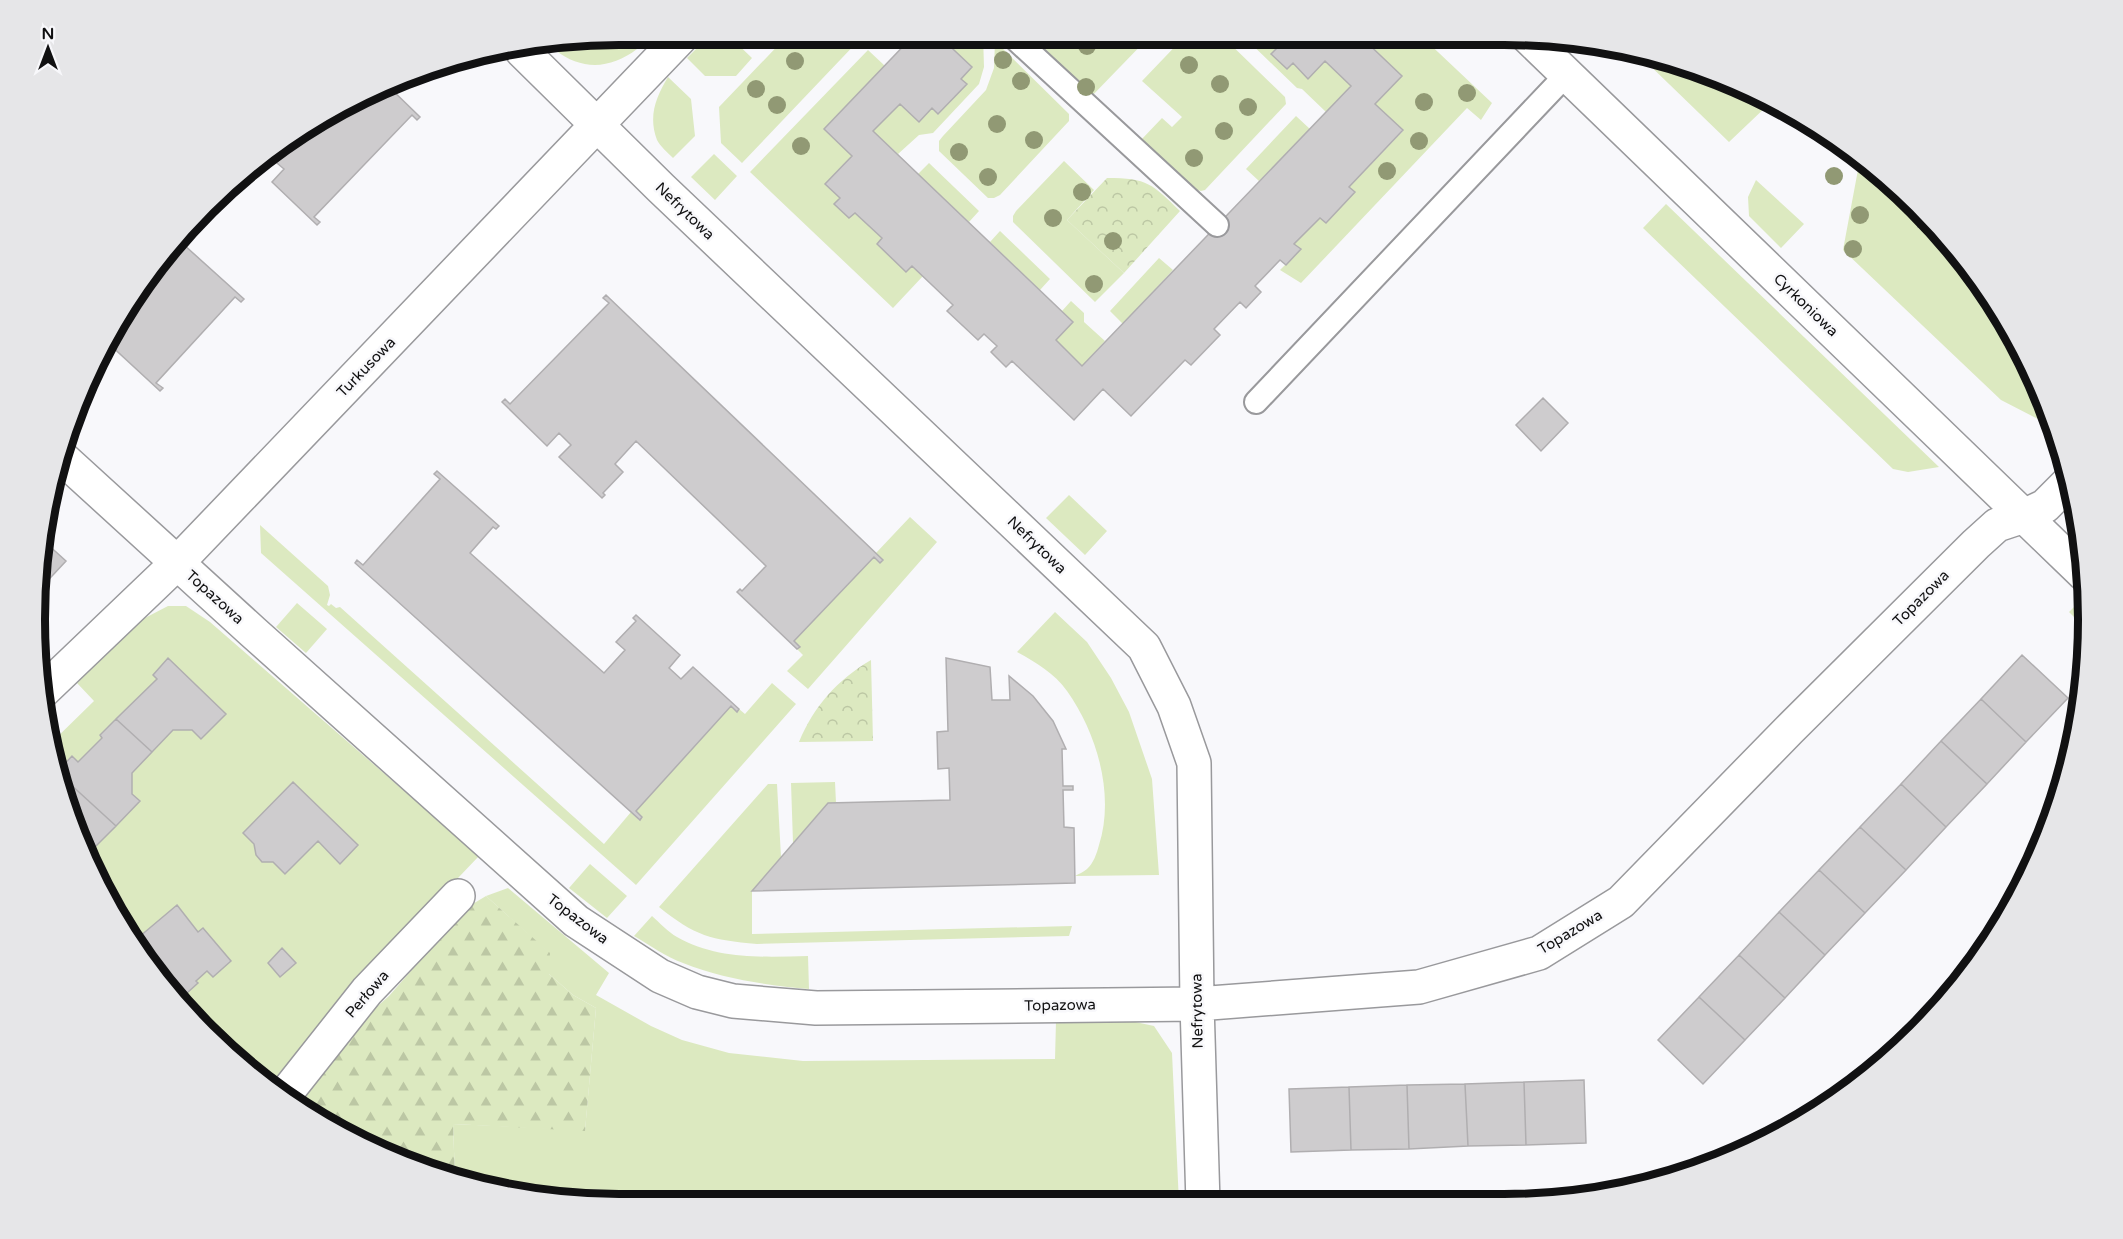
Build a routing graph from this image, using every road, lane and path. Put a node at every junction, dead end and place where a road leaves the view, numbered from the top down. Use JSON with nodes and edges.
{"nodes":[{"id":1,"x":673,"y":45,"type":"edge"},
{"id":2,"x":1022,"y":45,"type":"edge"},
{"id":3,"x":1537,"y":46,"type":"edge"},
{"id":4,"x":524,"y":53,"type":"edge"},
{"id":5,"x":1567,"y":74,"type":"junction"},
{"id":6,"x":597,"y":125,"type":"junction"},
{"id":7,"x":1217,"y":225,"type":"dead end"},
{"id":8,"x":1256,"y":402,"type":"dead end"},
{"id":9,"x":68,"y":462,"type":"edge"},
{"id":10,"x":2062,"y":489,"type":"edge"},
{"id":11,"x":2024,"y":516,"type":"junction"},
{"id":12,"x":177,"y":563,"type":"junction"},
{"id":13,"x":2075,"y":566,"type":"edge"},
{"id":14,"x":49,"y":685,"type":"edge"},
{"id":15,"x":458,"y":896,"type":"dead end"},
{"id":16,"x":1197,"y":1004,"type":"junction"},
{"id":17,"x":289,"y":1089,"type":"edge"},
{"id":18,"x":1203,"y":1194,"type":"edge"}],
"edges":[{"from":1,"to":6,"type":"street","name":"Turkusowa"},
{"from":2,"to":7,"type":"lane"},
{"from":3,"to":5,"type":"street","name":"Cyrkoniowa"},
{"from":4,"to":6,"type":"street","name":"Nefrytowa"},
{"from":5,"to":8,"type":"lane"},
{"from":5,"to":11,"type":"street","name":"Cyrkoniowa"},
{"from":6,"to":12,"type":"street","name":"Turkusowa"},
{"from":6,"to":16,"type":"street","name":"Nefrytowa"},
{"from":9,"to":12,"type":"street","name":"Topazowa"},
{"from":10,"to":11,"type":"street","name":"Topazowa"},
{"from":11,"to":13,"type":"street","name":"Cyrkoniowa"},
{"from":11,"to":16,"type":"street","name":"Topazowa"},
{"from":12,"to":14,"type":"street","name":"Turkusowa"},
{"from":12,"to":16,"type":"street","name":"Topazowa"},
{"from":15,"to":17,"type":"street","name":"Perłowa"},
{"from":16,"to":18,"type":"street","name":"Nefrytowa"}]}
